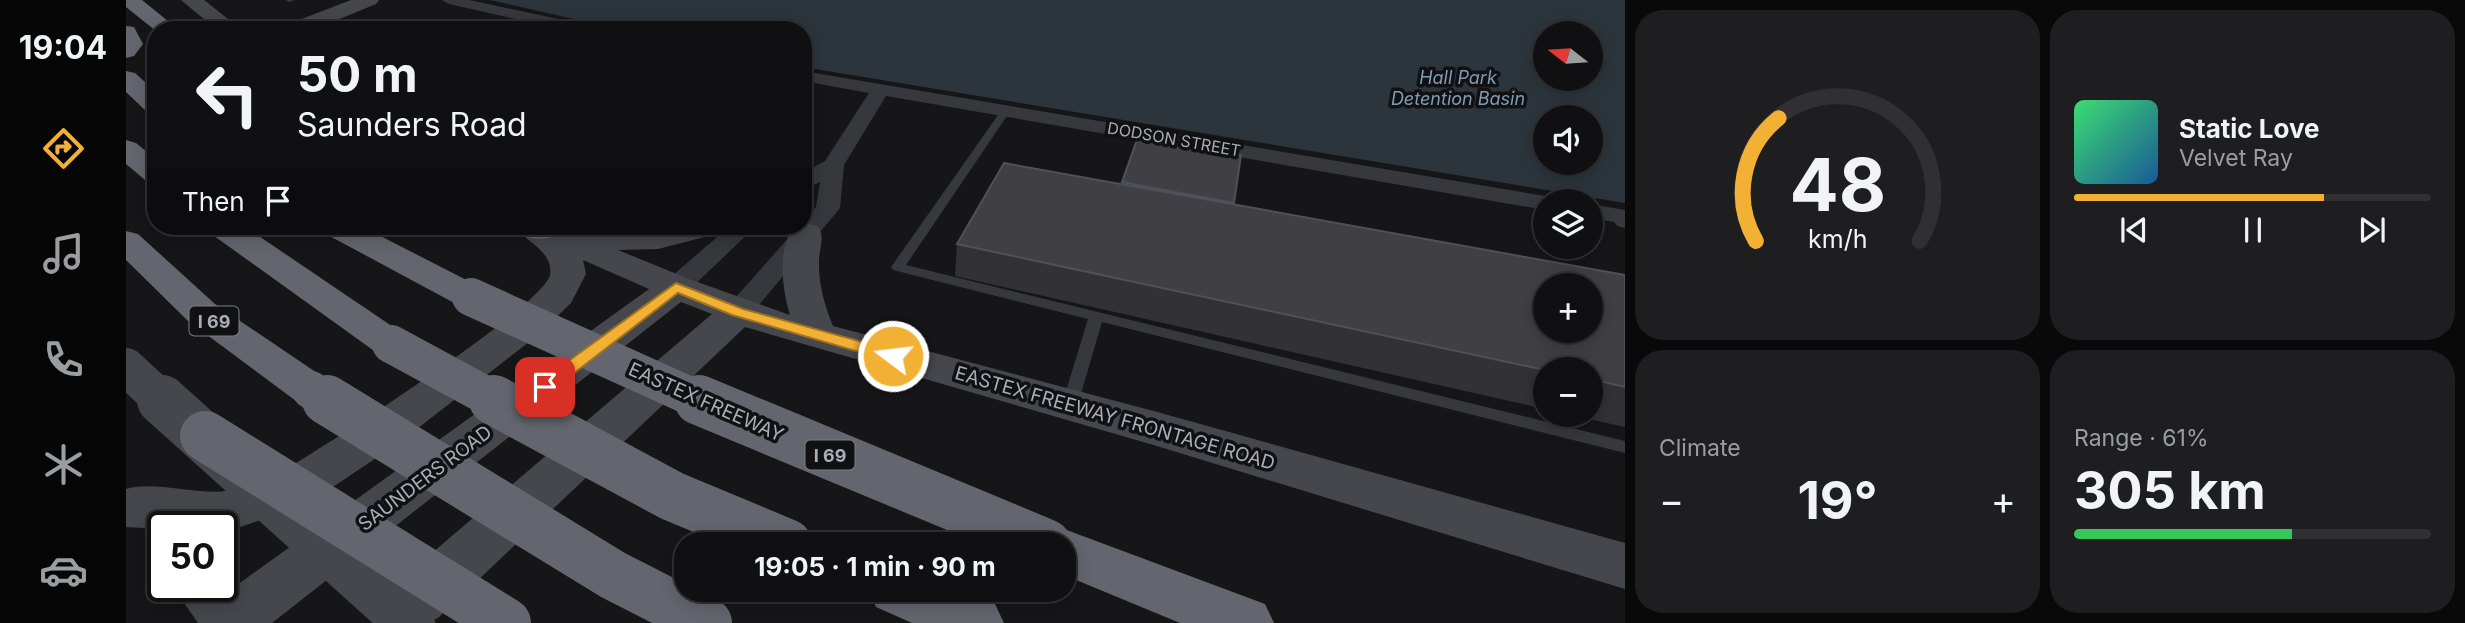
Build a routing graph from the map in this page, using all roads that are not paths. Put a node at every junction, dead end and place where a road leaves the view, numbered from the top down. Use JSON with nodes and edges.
{"nodes":[{"id":1,"x":130,"y":0,"type":"edge"},
{"id":2,"x":191,"y":0,"type":"edge"},
{"id":3,"x":369,"y":0,"type":"edge"},
{"id":4,"x":449,"y":0,"type":"edge"},
{"id":5,"x":156,"y":21,"type":"edge"},
{"id":6,"x":219,"y":21,"type":"edge"},
{"id":7,"x":316,"y":21,"type":"edge"},
{"id":8,"x":545,"y":21,"type":"edge"},
{"id":9,"x":126,"y":32,"type":"edge"},
{"id":10,"x":126,"y":51,"type":"edge"},
{"id":11,"x":812,"y":77,"type":"edge"},
{"id":12,"x":126,"y":78,"type":"edge"},
{"id":13,"x":881,"y":88,"type":"junction"},
{"id":14,"x":147,"y":98,"type":"edge"},
{"id":15,"x":1006,"y":110,"type":"junction"},
{"id":16,"x":126,"y":149,"type":"edge"},
{"id":17,"x":833,"y":165,"type":"junction"},
{"id":18,"x":147,"y":166,"type":"edge"},
{"id":19,"x":812,"y":178,"type":"edge"},
{"id":20,"x":1533,"y":201,"type":"edge"},
{"id":21,"x":1603,"y":214,"type":"edge"},
{"id":22,"x":1624,"y":219,"type":"edge"},
{"id":23,"x":812,"y":226,"type":"edge"},
{"id":24,"x":235,"y":235,"type":"edge"},
{"id":25,"x":353,"y":235,"type":"edge"},
{"id":26,"x":545,"y":235,"type":"edge"},
{"id":27,"x":551,"y":235,"type":"edge"},
{"id":28,"x":600,"y":235,"type":"edge"},
{"id":29,"x":673,"y":235,"type":"edge"},
{"id":30,"x":734,"y":235,"type":"edge"},
{"id":31,"x":804,"y":235,"type":"edge"},
{"id":32,"x":806,"y":235,"type":"edge"},
{"id":33,"x":126,"y":242,"type":"edge"},
{"id":34,"x":676,"y":287,"type":"junction"},
{"id":35,"x":737,"y":312,"type":"junction"},
{"id":36,"x":1096,"y":317,"type":"junction"},
{"id":37,"x":817,"y":336,"type":"junction"},
{"id":38,"x":126,"y":367,"type":"edge"},
{"id":39,"x":1070,"y":404,"type":"junction"},
{"id":40,"x":205,"y":436,"type":"junction"},
{"id":41,"x":1625,"y":447,"type":"edge"},
{"id":42,"x":140,"y":517,"type":"edge"},
{"id":43,"x":758,"y":532,"type":"edge"},
{"id":44,"x":1017,"y":532,"type":"edge"},
{"id":45,"x":1076,"y":556,"type":"edge"},
{"id":46,"x":1625,"y":566,"type":"edge"},
{"id":47,"x":925,"y":602,"type":"edge"},
{"id":48,"x":224,"y":613,"type":"edge"},
{"id":49,"x":411,"y":618,"type":"edge"},
{"id":50,"x":506,"y":623,"type":"edge"},
{"id":51,"x":707,"y":623,"type":"edge"},
{"id":52,"x":975,"y":623,"type":"edge"},
{"id":53,"x":1245,"y":623,"type":"edge"}],
"edges":[{"from":1,"to":5,"type":"highway"},
{"from":2,"to":6,"type":"main road"},
{"from":3,"to":7,"type":"main road"},
{"from":4,"to":8,"type":"street"},
{"from":9,"to":10,"type":"highway"},
{"from":11,"to":13,"type":"street","name":"DODSON STREET"},
{"from":12,"to":14,"type":"highway"},
{"from":13,"to":15,"type":"street","name":"DODSON STREET"},
{"from":13,"to":17,"type":"street"},
{"from":15,"to":20,"type":"street","name":"DODSON STREET"},
{"from":15,"to":36,"type":"lane"},
{"from":16,"to":18,"type":"highway"},
{"from":17,"to":19,"type":"street"},
{"from":17,"to":23,"type":"street"},
{"from":21,"to":22,"type":"street"},
{"from":24,"to":43,"type":"highway","bridge":true},
{"from":25,"to":44,"type":"highway","name":"EASTEX FREEWAY","number":"I 69","bridge":true},
{"from":26,"to":42,"type":"main road"},
{"from":27,"to":34,"type":"main road","name":"EASTEX FREEWAY FRONTAGE ROAD"},
{"from":28,"to":29,"type":"main road"},
{"from":30,"to":34,"type":"street","name":"SAUNDERS ROAD"},
{"from":31,"to":35,"type":"street"},
{"from":32,"to":37,"type":"main road"},
{"from":33,"to":51,"type":"highway","number":"I 69","bridge":true},
{"from":34,"to":35,"type":"main road","name":"EASTEX FREEWAY FRONTAGE ROAD"},
{"from":34,"to":48,"type":"main road","name":"SAUNDERS ROAD"},
{"from":35,"to":37,"type":"main road","name":"EASTEX FREEWAY FRONTAGE ROAD"},
{"from":35,"to":49,"type":"main road"},
{"from":36,"to":39,"type":"lane"},
{"from":36,"to":41,"type":"lane"},
{"from":37,"to":39,"type":"main road","name":"EASTEX FREEWAY FRONTAGE ROAD"},
{"from":38,"to":40,"type":"main road","bridge":true},
{"from":39,"to":46,"type":"main road","name":"EASTEX FREEWAY FRONTAGE ROAD"},
{"from":40,"to":49,"type":"main road","bridge":true},
{"from":40,"to":50,"type":"highway","bridge":true},
{"from":45,"to":53,"type":"highway"},
{"from":47,"to":52,"type":"highway"}]}
